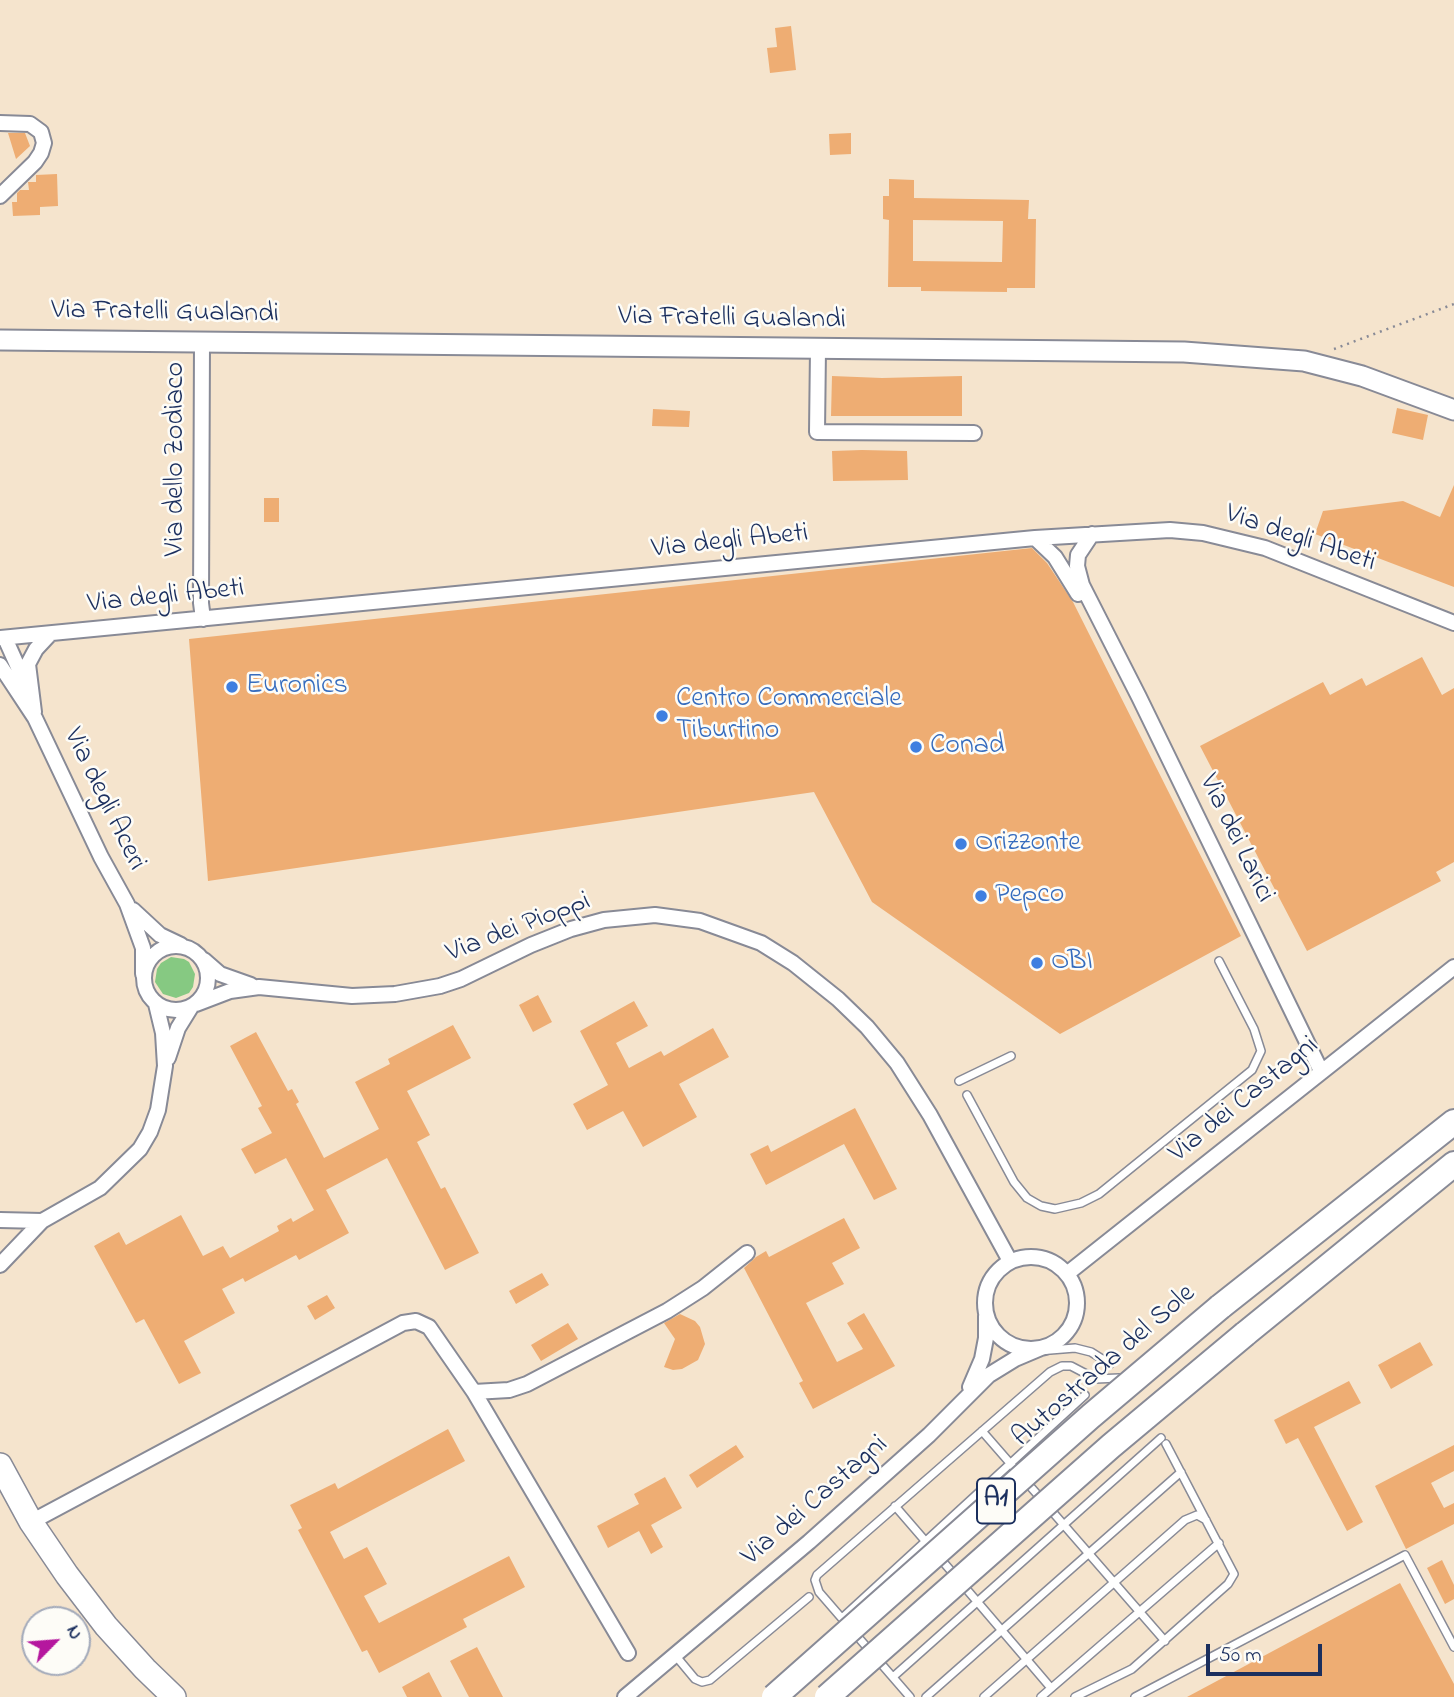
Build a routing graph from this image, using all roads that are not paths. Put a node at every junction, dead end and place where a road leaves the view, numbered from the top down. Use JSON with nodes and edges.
{"nodes":[{"id":1,"x":0,"y":123,"type":"edge"},
{"id":2,"x":0,"y":197,"type":"edge"},
{"id":3,"x":0,"y":340,"type":"edge"},
{"id":4,"x":202,"y":342,"type":"junction"},
{"id":5,"x":818,"y":349,"type":"junction"},
{"id":6,"x":1454,"y":410,"type":"edge"},
{"id":7,"x":974,"y":433,"type":"dead end"},
{"id":8,"x":1092,"y":534,"type":"junction"},
{"id":9,"x":1076,"y":535,"type":"junction"},
{"id":10,"x":1035,"y":538,"type":"junction"},
{"id":11,"x":1066,"y":574,"type":"junction"},
{"id":12,"x":203,"y":619,"type":"junction"},
{"id":13,"x":1453,"y":622,"type":"edge"},
{"id":14,"x":1103,"y":629,"type":"junction"},
{"id":15,"x":50,"y":634,"type":"junction"},
{"id":16,"x":3,"y":638,"type":"edge"},
{"id":17,"x":0,"y":665,"type":"edge"},
{"id":18,"x":32,"y":695,"type":"junction"},
{"id":19,"x":35,"y":718,"type":"junction"},
{"id":20,"x":127,"y":904,"type":"junction"},
{"id":21,"x":190,"y":949,"type":"junction"},
{"id":22,"x":1219,"y":961,"type":"dead end"},
{"id":23,"x":1454,"y":967,"type":"edge"},
{"id":24,"x":143,"y":974,"type":"junction"},
{"id":25,"x":259,"y":987,"type":"junction"},
{"id":26,"x":156,"y":1004,"type":"junction"},
{"id":27,"x":194,"y":1005,"type":"junction"},
{"id":28,"x":1011,"y":1056,"type":"dead end"},
{"id":29,"x":165,"y":1066,"type":"junction"},
{"id":30,"x":1321,"y":1072,"type":"junction"},
{"id":31,"x":959,"y":1081,"type":"dead end"},
{"id":32,"x":967,"y":1095,"type":"dead end"},
{"id":33,"x":1454,"y":1122,"type":"edge"},
{"id":34,"x":1454,"y":1164,"type":"edge"},
{"id":35,"x":0,"y":1220,"type":"edge"},
{"id":36,"x":42,"y":1222,"type":"junction"},
{"id":37,"x":747,"y":1253,"type":"dead end"},
{"id":38,"x":1010,"y":1261,"type":"junction"},
{"id":39,"x":0,"y":1265,"type":"edge"},
{"id":40,"x":1068,"y":1273,"type":"junction"},
{"id":41,"x":985,"y":1308,"type":"junction"},
{"id":42,"x":1037,"y":1350,"type":"junction"},
{"id":43,"x":1110,"y":1364,"type":"dead end"},
{"id":44,"x":1119,"y":1378,"type":"dead end"},
{"id":45,"x":474,"y":1392,"type":"junction"},
{"id":46,"x":1085,"y":1395,"type":"dead end"},
{"id":47,"x":956,"y":1407,"type":"junction"},
{"id":48,"x":982,"y":1431,"type":"junction"},
{"id":49,"x":1010,"y":1463,"type":"junction"},
{"id":50,"x":0,"y":1465,"type":"edge"},
{"id":51,"x":1181,"y":1472,"type":"junction"},
{"id":52,"x":895,"y":1507,"type":"junction"},
{"id":53,"x":1207,"y":1520,"type":"junction"},
{"id":54,"x":31,"y":1522,"type":"junction"},
{"id":55,"x":1065,"y":1524,"type":"junction"},
{"id":56,"x":925,"y":1542,"type":"junction"},
{"id":57,"x":1219,"y":1543,"type":"junction"},
{"id":58,"x":1090,"y":1553,"type":"junction"},
{"id":59,"x":1114,"y":1582,"type":"junction"},
{"id":60,"x":808,"y":1597,"type":"dead end"},
{"id":61,"x":978,"y":1602,"type":"junction"},
{"id":62,"x":1140,"y":1611,"type":"junction"},
{"id":63,"x":842,"y":1618,"type":"junction"},
{"id":64,"x":1002,"y":1630,"type":"junction"},
{"id":65,"x":1165,"y":1641,"type":"junction"},
{"id":66,"x":1454,"y":1647,"type":"edge"},
{"id":67,"x":628,"y":1653,"type":"dead end"},
{"id":68,"x":675,"y":1655,"type":"junction"},
{"id":69,"x":1026,"y":1659,"type":"junction"},
{"id":70,"x":893,"y":1677,"type":"junction"},
{"id":71,"x":1051,"y":1688,"type":"junction"},
{"id":72,"x":174,"y":1697,"type":"edge"},
{"id":73,"x":625,"y":1697,"type":"edge"},
{"id":74,"x":774,"y":1697,"type":"edge"},
{"id":75,"x":827,"y":1697,"type":"edge"},
{"id":76,"x":910,"y":1697,"type":"edge"},
{"id":77,"x":926,"y":1697,"type":"edge"},
{"id":78,"x":984,"y":1697,"type":"edge"},
{"id":79,"x":1041,"y":1697,"type":"edge"},
{"id":80,"x":1075,"y":1697,"type":"edge"},
{"id":81,"x":1135,"y":1697,"type":"edge"}],
"edges":[{"from":1,"to":2,"type":"street"},
{"from":3,"to":4,"type":"street","name":"Via Fratelli Gualandi"},
{"from":4,"to":5,"type":"street","name":"Via Fratelli Gualandi"},
{"from":4,"to":12,"type":"street","name":"Via dello Zodiaco"},
{"from":5,"to":6,"type":"street","name":"Via Fratelli Gualandi"},
{"from":5,"to":7,"type":"street"},
{"from":8,"to":9,"type":"street","name":"Via degli Abeti"},
{"from":8,"to":13,"type":"street","name":"Via degli Abeti"},
{"from":8,"to":14,"type":"street","name":"Via dei Larici"},
{"from":9,"to":10,"type":"street","name":"Via degli Abeti"},
{"from":9,"to":11,"type":"street"},
{"from":10,"to":11,"type":"street","name":"Via dei Larici"},
{"from":10,"to":12,"type":"street","name":"Via degli Abeti"},
{"from":11,"to":14,"type":"street","name":"Via dei Larici"},
{"from":12,"to":15,"type":"street","name":"Via degli Abeti"},
{"from":14,"to":30,"type":"street","name":"Via dei Larici"},
{"from":15,"to":16,"type":"street","name":"Via degli Abeti"},
{"from":15,"to":18,"type":"street","name":"Via degli Aceri"},
{"from":16,"to":18,"type":"street"},
{"from":17,"to":19,"type":"street","name":"Via degli Aceri"},
{"from":18,"to":19,"type":"street","name":"Via degli Aceri"},
{"from":19,"to":20,"type":"street","name":"Via degli Aceri"},
{"from":20,"to":21,"type":"street","name":"Via degli Aceri"},
{"from":20,"to":24,"type":"street","name":"Via degli Aceri"},
{"from":21,"to":24,"type":"street"},
{"from":21,"to":25,"type":"street","name":"Via degli Aceri"},
{"from":21,"to":27,"type":"street"},
{"from":22,"to":32,"type":"lane"},
{"from":23,"to":30,"type":"street","name":"Via dei Castagni"},
{"from":24,"to":26,"type":"street"},
{"from":25,"to":27,"type":"street"},
{"from":25,"to":38,"type":"street","name":"Via dei Pioppi"},
{"from":26,"to":27,"type":"street"},
{"from":26,"to":29,"type":"street"},
{"from":27,"to":29,"type":"street"},
{"from":28,"to":31,"type":"lane"},
{"from":29,"to":36,"type":"street"},
{"from":30,"to":40,"type":"street","name":"Via dei Castagni"},
{"from":33,"to":74,"type":"highway","name":"Autostrada del Sole","number":"A1","bridge":true},
{"from":34,"to":75,"type":"highway","number":"A1","bridge":true},
{"from":35,"to":36,"type":"street"},
{"from":36,"to":39,"type":"street"},
{"from":37,"to":45,"type":"street"},
{"from":38,"to":40,"type":"street"},
{"from":38,"to":41,"type":"street"},
{"from":40,"to":42,"type":"street","name":"Via dei Castagni"},
{"from":41,"to":42,"type":"street"},
{"from":41,"to":47,"type":"street"},
{"from":42,"to":43,"type":"lane"},
{"from":42,"to":47,"type":"street","name":"Via dei Castagni"},
{"from":44,"to":48,"type":"lane"},
{"from":45,"to":54,"type":"street"},
{"from":45,"to":67,"type":"street"},
{"from":46,"to":49,"type":"lane"},
{"from":47,"to":68,"type":"street","name":"Via dei Castagni"},
{"from":48,"to":49,"type":"lane"},
{"from":48,"to":52,"type":"lane"},
{"from":49,"to":55,"type":"lane"},
{"from":49,"to":56,"type":"lane"},
{"from":50,"to":54,"type":"main road"},
{"from":51,"to":53,"type":"lane"},
{"from":51,"to":55,"type":"lane"},
{"from":51,"to":58,"type":"lane"},
{"from":52,"to":56,"type":"lane"},
{"from":52,"to":63,"type":"lane"},
{"from":53,"to":57,"type":"lane"},
{"from":53,"to":59,"type":"lane"},
{"from":54,"to":72,"type":"main road"},
{"from":55,"to":58,"type":"lane"},
{"from":55,"to":61,"type":"lane"},
{"from":56,"to":61,"type":"lane"},
{"from":56,"to":63,"type":"lane"},
{"from":57,"to":62,"type":"lane"},
{"from":57,"to":65,"type":"lane"},
{"from":58,"to":59,"type":"lane"},
{"from":58,"to":64,"type":"lane"},
{"from":59,"to":62,"type":"lane"},
{"from":59,"to":69,"type":"lane"},
{"from":60,"to":68,"type":"lane"},
{"from":61,"to":64,"type":"lane"},
{"from":61,"to":70,"type":"lane"},
{"from":62,"to":65,"type":"lane"},
{"from":62,"to":71,"type":"lane"},
{"from":63,"to":70,"type":"lane"},
{"from":64,"to":69,"type":"lane"},
{"from":64,"to":77,"type":"lane"},
{"from":65,"to":80,"type":"lane"},
{"from":66,"to":81,"type":"lane"},
{"from":68,"to":73,"type":"street","name":"Via dei Castagni"},
{"from":69,"to":71,"type":"lane"},
{"from":69,"to":78,"type":"lane"},
{"from":70,"to":76,"type":"lane"},
{"from":71,"to":79,"type":"lane"}]}
